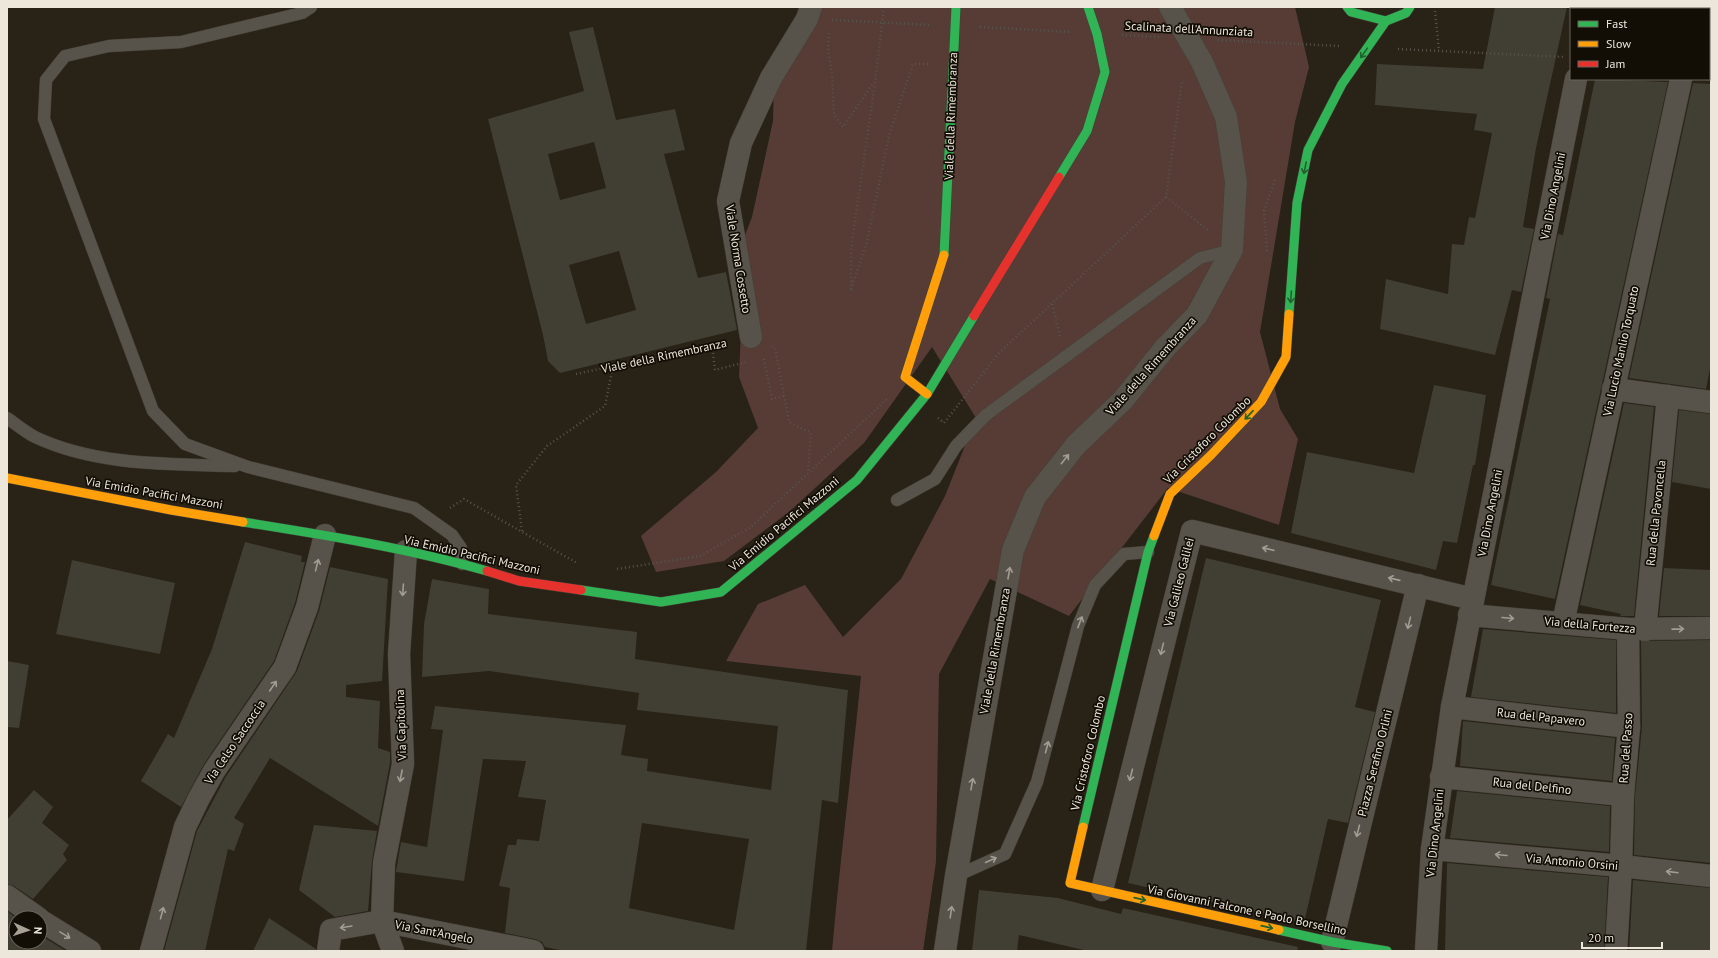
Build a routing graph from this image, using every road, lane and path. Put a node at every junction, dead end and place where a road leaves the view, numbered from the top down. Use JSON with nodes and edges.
{"nodes":[{"id":1,"x":311,"y":7,"type":"edge"},
{"id":2,"x":884,"y":7,"type":"edge"},
{"id":3,"x":956,"y":7,"type":"edge"},
{"id":4,"x":1088,"y":7,"type":"edge"},
{"id":5,"x":1170,"y":7,"type":"edge"},
{"id":6,"x":1347,"y":7,"type":"edge"},
{"id":7,"x":1410,"y":7,"type":"edge"},
{"id":8,"x":1435,"y":7,"type":"edge"},
{"id":9,"x":809,"y":13,"type":"edge"},
{"id":10,"x":830,"y":20,"type":"junction"},
{"id":11,"x":1386,"y":21,"type":"junction"},
{"id":12,"x":882,"y":23,"type":"junction"},
{"id":13,"x":955,"y":26,"type":"junction"},
{"id":14,"x":1096,"y":34,"type":"junction"},
{"id":15,"x":1188,"y":38,"type":"junction"},
{"id":16,"x":1368,"y":47,"type":"junction"},
{"id":17,"x":1438,"y":51,"type":"junction"},
{"id":18,"x":1570,"y":57,"type":"edge"},
{"id":19,"x":932,"y":64,"type":"dead end"},
{"id":20,"x":1183,"y":76,"type":"dead end"},
{"id":21,"x":876,"y":80,"type":"junction"},
{"id":22,"x":1576,"y":80,"type":"edge"},
{"id":23,"x":1681,"y":80,"type":"edge"},
{"id":24,"x":1166,"y":196,"type":"junction"},
{"id":25,"x":1266,"y":235,"type":"dead end"},
{"id":26,"x":1232,"y":250,"type":"junction"},
{"id":27,"x":1267,"y":253,"type":"dead end"},
{"id":28,"x":1052,"y":304,"type":"junction"},
{"id":29,"x":751,"y":337,"type":"joint"},
{"id":30,"x":1061,"y":341,"type":"dead end"},
{"id":31,"x":712,"y":345,"type":"junction"},
{"id":32,"x":775,"y":348,"type":"dead end"},
{"id":33,"x":757,"y":359,"type":"dead end"},
{"id":34,"x":750,"y":361,"type":"dead end"},
{"id":35,"x":613,"y":366,"type":"junction"},
{"id":36,"x":576,"y":374,"type":"dead end"},
{"id":37,"x":1613,"y":389,"type":"junction"},
{"id":38,"x":927,"y":394,"type":"junction"},
{"id":39,"x":784,"y":396,"type":"junction"},
{"id":40,"x":1668,"y":396,"type":"junction"},
{"id":41,"x":1711,"y":402,"type":"edge"},
{"id":42,"x":918,"y":405,"type":"junction"},
{"id":43,"x":7,"y":418,"type":"edge"},
{"id":44,"x":248,"y":467,"type":"junction"},
{"id":45,"x":808,"y":474,"type":"junction"},
{"id":46,"x":7,"y":478,"type":"edge"},
{"id":47,"x":464,"y":499,"type":"dead end"},
{"id":48,"x":897,"y":500,"type":"dead end"},
{"id":49,"x":522,"y":532,"type":"junction"},
{"id":50,"x":325,"y":536,"type":"junction"},
{"id":51,"x":406,"y":552,"type":"junction"},
{"id":52,"x":1148,"y":552,"type":"junction"},
{"id":53,"x":462,"y":564,"type":"junction"},
{"id":54,"x":581,"y":565,"type":"dead end"},
{"id":55,"x":610,"y":570,"type":"dead end"},
{"id":56,"x":1418,"y":585,"type":"junction"},
{"id":57,"x":1471,"y":607,"type":"junction"},
{"id":58,"x":1563,"y":623,"type":"junction"},
{"id":59,"x":1711,"y":628,"type":"edge"},
{"id":60,"x":1636,"y":630,"type":"junction"},
{"id":61,"x":1452,"y":707,"type":"junction"},
{"id":62,"x":1629,"y":727,"type":"junction"},
{"id":63,"x":1441,"y":776,"type":"junction"},
{"id":64,"x":1623,"y":795,"type":"junction"},
{"id":65,"x":1432,"y":849,"type":"junction"},
{"id":66,"x":1621,"y":866,"type":"junction"},
{"id":67,"x":956,"y":876,"type":"junction"},
{"id":68,"x":1711,"y":876,"type":"edge"},
{"id":69,"x":1102,"y":890,"type":"junction"},
{"id":70,"x":7,"y":896,"type":"edge"},
{"id":71,"x":26,"y":910,"type":"edge"},
{"id":72,"x":382,"y":922,"type":"junction"},
{"id":73,"x":48,"y":925,"type":"edge"},
{"id":74,"x":1332,"y":942,"type":"junction"},
{"id":75,"x":90,"y":951,"type":"edge"},
{"id":76,"x":151,"y":951,"type":"edge"},
{"id":77,"x":328,"y":951,"type":"edge"},
{"id":78,"x":392,"y":951,"type":"edge"},
{"id":79,"x":533,"y":951,"type":"edge"},
{"id":80,"x":945,"y":951,"type":"edge"},
{"id":81,"x":1387,"y":951,"type":"edge"},
{"id":82,"x":1426,"y":951,"type":"edge"},
{"id":83,"x":1616,"y":951,"type":"edge"}],
"edges":[{"from":1,"to":44,"type":"lane"},
{"from":2,"to":12,"type":"path"},
{"from":3,"to":13,"type":"street","name":"Viale della Rimembranza"},
{"from":4,"to":14,"type":"street"},
{"from":5,"to":15,"type":"street","name":"Viale della Rimembranza"},
{"from":6,"to":11,"type":"street"},
{"from":7,"to":11,"type":"street"},
{"from":8,"to":17,"type":"path"},
{"from":9,"to":10,"type":"path","name":"Scalinata dell'Annunziata"},
{"from":9,"to":29,"type":"street","name":"Viale Norma Cossetto"},
{"from":10,"to":12,"type":"path","name":"Scalinata dell'Annunziata"},
{"from":10,"to":21,"type":"path"},
{"from":11,"to":16,"type":"street","name":"Via Cristoforo Colombo"},
{"from":12,"to":13,"type":"path","name":"Scalinata dell'Annunziata"},
{"from":12,"to":21,"type":"path"},
{"from":13,"to":14,"type":"path","name":"Scalinata dell'Annunziata"},
{"from":13,"to":38,"type":"street","name":"Viale della Rimembranza"},
{"from":14,"to":15,"type":"path","name":"Scalinata dell'Annunziata"},
{"from":14,"to":38,"type":"street"},
{"from":15,"to":16,"type":"path","name":"Scalinata dell'Annunziata"},
{"from":15,"to":26,"type":"street","name":"Viale della Rimembranza"},
{"from":16,"to":17,"type":"path","name":"Scalinata dell'Annunziata"},
{"from":16,"to":52,"type":"street","name":"Via Cristoforo Colombo","one_way":true},
{"from":17,"to":18,"type":"path","name":"Scalinata dell'Annunziata"},
{"from":19,"to":21,"type":"path"},
{"from":20,"to":24,"type":"path"},
{"from":22,"to":57,"type":"street","name":"Via Dino Angelini"},
{"from":23,"to":37,"type":"street","name":"Via Lucio Manlio Torquato"},
{"from":24,"to":26,"type":"path"},
{"from":24,"to":28,"type":"path"},
{"from":25,"to":27,"type":"path"},
{"from":26,"to":48,"type":"lane"},
{"from":67,"to":26,"type":"street","name":"Viale della Rimembranza","one_way":true},
{"from":28,"to":30,"type":"path"},
{"from":28,"to":42,"type":"path"},
{"from":29,"to":31,"type":"path","name":"Viale della Rimembranza"},
{"from":31,"to":34,"type":"path"},
{"from":31,"to":35,"type":"path","name":"Viale della Rimembranza"},
{"from":32,"to":39,"type":"path"},
{"from":33,"to":39,"type":"path"},
{"from":35,"to":36,"type":"path","name":"Viale della Rimembranza"},
{"from":35,"to":49,"type":"path"},
{"from":37,"to":40,"type":"street"},
{"from":37,"to":58,"type":"street","name":"Via Lucio Manlio Torquato"},
{"from":38,"to":42,"type":"street","name":"Via Emidio Pacifici Mazzoni"},
{"from":39,"to":45,"type":"path"},
{"from":40,"to":41,"type":"street"},
{"from":40,"to":60,"type":"street","name":"Rua della Pavoncella"},
{"from":42,"to":45,"type":"path"},
{"from":42,"to":53,"type":"street","name":"Via Emidio Pacifici Mazzoni"},
{"from":43,"to":44,"type":"lane"},
{"from":44,"to":53,"type":"lane"},
{"from":45,"to":55,"type":"path"},
{"from":46,"to":50,"type":"street","name":"Via Emidio Pacifici Mazzoni"},
{"from":47,"to":49,"type":"path"},
{"from":49,"to":54,"type":"path"},
{"from":50,"to":51,"type":"street","name":"Via Emidio Pacifici Mazzoni"},
{"from":76,"to":50,"type":"street","name":"Via Celso Saccoccia","one_way":true},
{"from":51,"to":53,"type":"street","name":"Via Emidio Pacifici Mazzoni"},
{"from":51,"to":72,"type":"street","name":"Via Capitolina","one_way":true},
{"from":67,"to":52,"type":"lane","one_way":true},
{"from":52,"to":69,"type":"street","name":"Via Cristoforo Colombo"},
{"from":56,"to":57,"type":"street","name":"Via Galileo Galilei"},
{"from":56,"to":69,"type":"street","name":"Via Galileo Galilei","one_way":true},
{"from":56,"to":74,"type":"street","name":"Piazza Serafino Orlini","one_way":true},
{"from":57,"to":58,"type":"street","name":"Via della Fortezza","one_way":true},
{"from":57,"to":61,"type":"street","name":"Via Dino Angelini"},
{"from":58,"to":60,"type":"street","name":"Via della Fortezza"},
{"from":60,"to":59,"type":"street","name":"Via della Fortezza","one_way":true},
{"from":60,"to":62,"type":"street","name":"Rua del Passo"},
{"from":61,"to":62,"type":"street","name":"Rua del Papavero"},
{"from":61,"to":63,"type":"street","name":"Via Dino Angelini"},
{"from":62,"to":64,"type":"street","name":"Rua del Passo"},
{"from":63,"to":64,"type":"street","name":"Rua del Delfino"},
{"from":63,"to":65,"type":"street","name":"Via Dino Angelini"},
{"from":64,"to":66,"type":"street","name":"Rua del Passo"},
{"from":66,"to":65,"type":"street","name":"Via Antonio Orsini","one_way":true},
{"from":65,"to":82,"type":"street","name":"Via Dino Angelini"},
{"from":68,"to":66,"type":"street","name":"Via Antonio Orsini","one_way":true},
{"from":66,"to":83,"type":"street","name":"Rua del Passo"},
{"from":80,"to":67,"type":"street","name":"Viale della Rimembranza","one_way":true},
{"from":69,"to":74,"type":"street","name":"Via Giovanni Falcone e Paolo Borsellino","one_way":true},
{"from":70,"to":71,"type":"street"},
{"from":72,"to":77,"type":"street","name":"Via Sant'Angelo","one_way":true},
{"from":72,"to":78,"type":"street"},
{"from":72,"to":79,"type":"street","name":"Via Sant'Angelo"},
{"from":73,"to":75,"type":"street","one_way":true},
{"from":74,"to":81,"type":"street","name":"Via Giovanni Falcone e Paolo Borsellino"}]}
